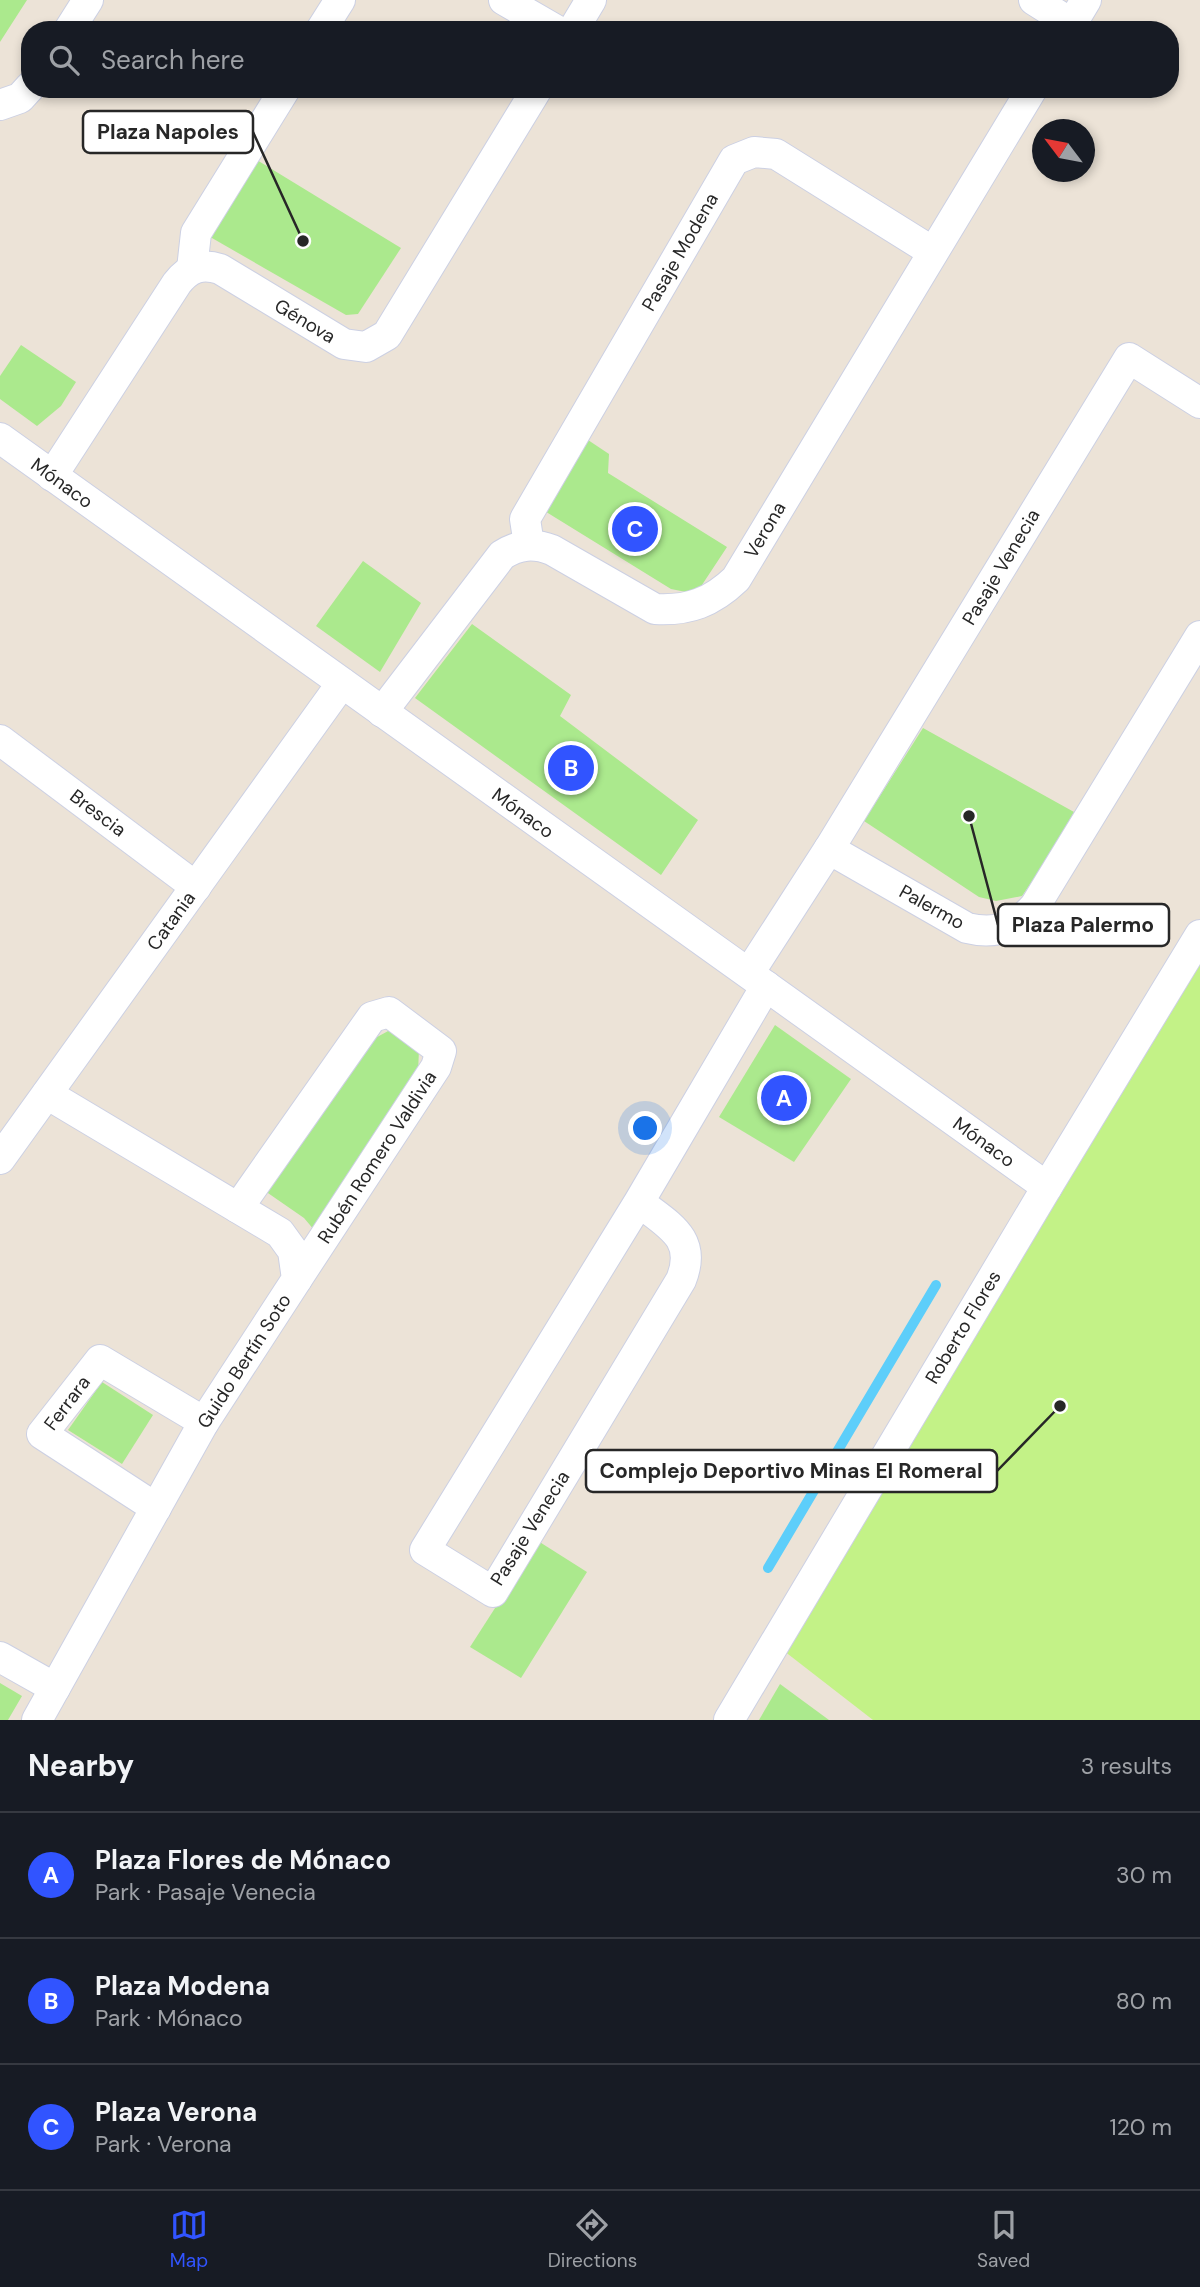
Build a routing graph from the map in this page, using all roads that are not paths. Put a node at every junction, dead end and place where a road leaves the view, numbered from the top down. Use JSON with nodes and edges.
{"nodes":[{"id":1,"x":88,"y":0,"type":"edge"},
{"id":2,"x":340,"y":0,"type":"edge"},
{"id":3,"x":504,"y":0,"type":"edge"},
{"id":4,"x":591,"y":0,"type":"edge"},
{"id":5,"x":1034,"y":0,"type":"edge"},
{"id":6,"x":1075,"y":18,"type":"edge"},
{"id":7,"x":75,"y":21,"type":"edge"},
{"id":8,"x":327,"y":21,"type":"edge"},
{"id":9,"x":540,"y":21,"type":"edge"},
{"id":10,"x":578,"y":21,"type":"edge"},
{"id":11,"x":21,"y":98,"type":"edge"},
{"id":12,"x":280,"y":98,"type":"edge"},
{"id":13,"x":532,"y":98,"type":"edge"},
{"id":14,"x":1027,"y":98,"type":"edge"},
{"id":15,"x":0,"y":104,"type":"edge"},
{"id":16,"x":933,"y":253,"type":"junction"},
{"id":17,"x":192,"y":269,"type":"junction"},
{"id":18,"x":1200,"y":403,"type":"edge"},
{"id":19,"x":0,"y":438,"type":"edge"},
{"id":20,"x":52,"y":476,"type":"junction"},
{"id":21,"x":529,"y":545,"type":"junction"},
{"id":22,"x":1200,"y":636,"type":"edge"},
{"id":23,"x":342,"y":683,"type":"junction"},
{"id":24,"x":383,"y":712,"type":"junction"},
{"id":25,"x":0,"y":740,"type":"edge"},
{"id":26,"x":829,"y":849,"type":"junction"},
{"id":27,"x":196,"y":887,"type":"junction"},
{"id":28,"x":1200,"y":935,"type":"edge"},
{"id":29,"x":757,"y":980,"type":"junction"},
{"id":30,"x":47,"y":1094,"type":"junction"},
{"id":31,"x":0,"y":1159,"type":"edge"},
{"id":32,"x":1046,"y":1187,"type":"junction"},
{"id":33,"x":639,"y":1202,"type":"junction"},
{"id":34,"x":238,"y":1208,"type":"junction"},
{"id":35,"x":297,"y":1279,"type":"junction"},
{"id":36,"x":204,"y":1422,"type":"junction"},
{"id":37,"x":156,"y":1508,"type":"junction"},
{"id":38,"x":0,"y":1657,"type":"edge"},
{"id":39,"x":55,"y":1688,"type":"junction"},
{"id":40,"x":37,"y":1720,"type":"edge"},
{"id":41,"x":729,"y":1720,"type":"edge"}],
"edges":[{"from":1,"to":7,"type":"street"},
{"from":2,"to":8,"type":"street"},
{"from":3,"to":9,"type":"street"},
{"from":4,"to":10,"type":"street"},
{"from":5,"to":6,"type":"street"},
{"from":11,"to":15,"type":"street"},
{"from":12,"to":17,"type":"street"},
{"from":13,"to":17,"type":"street","name":"Génova"},
{"from":14,"to":16,"type":"street","name":"Verona"},
{"from":16,"to":21,"type":"street","name":"Verona"},
{"from":16,"to":21,"type":"street","name":"Pasaje Modena"},
{"from":17,"to":20,"type":"street"},
{"from":18,"to":26,"type":"street","name":"Pasaje Venecia"},
{"from":19,"to":20,"type":"street","name":"Mónaco"},
{"from":20,"to":23,"type":"street","name":"Mónaco"},
{"from":21,"to":24,"type":"street"},
{"from":22,"to":26,"type":"street","name":"Palermo"},
{"from":23,"to":24,"type":"street","name":"Mónaco"},
{"from":23,"to":27,"type":"street","name":"Catania"},
{"from":24,"to":29,"type":"street","name":"Mónaco"},
{"from":25,"to":27,"type":"street","name":"Brescia"},
{"from":26,"to":29,"type":"street"},
{"from":27,"to":30,"type":"street","name":"Catania"},
{"from":28,"to":32,"type":"street","name":"Roberto Flores"},
{"from":29,"to":32,"type":"street","name":"Mónaco"},
{"from":29,"to":33,"type":"street","name":"Pasaje Venecia"},
{"from":30,"to":31,"type":"street","name":"Catania"},
{"from":30,"to":34,"type":"street","name":"Guido Bertín Soto"},
{"from":32,"to":41,"type":"street","name":"Roberto Flores"},
{"from":33,"to":33,"type":"street","name":"Pasaje Venecia"},
{"from":34,"to":35,"type":"street","name":"Guido Bertín Soto"},
{"from":34,"to":35,"type":"street","name":"Rubén Romero Valdivia"},
{"from":35,"to":36,"type":"street","name":"Guido Bertín Soto"},
{"from":36,"to":37,"type":"street","name":"Guido Bertín Soto"},
{"from":36,"to":37,"type":"street","name":"Ferrara"},
{"from":37,"to":39,"type":"street","name":"Guido Bertín Soto"},
{"from":38,"to":39,"type":"street"},
{"from":39,"to":40,"type":"street","name":"Guido Bertín Soto"}]}
